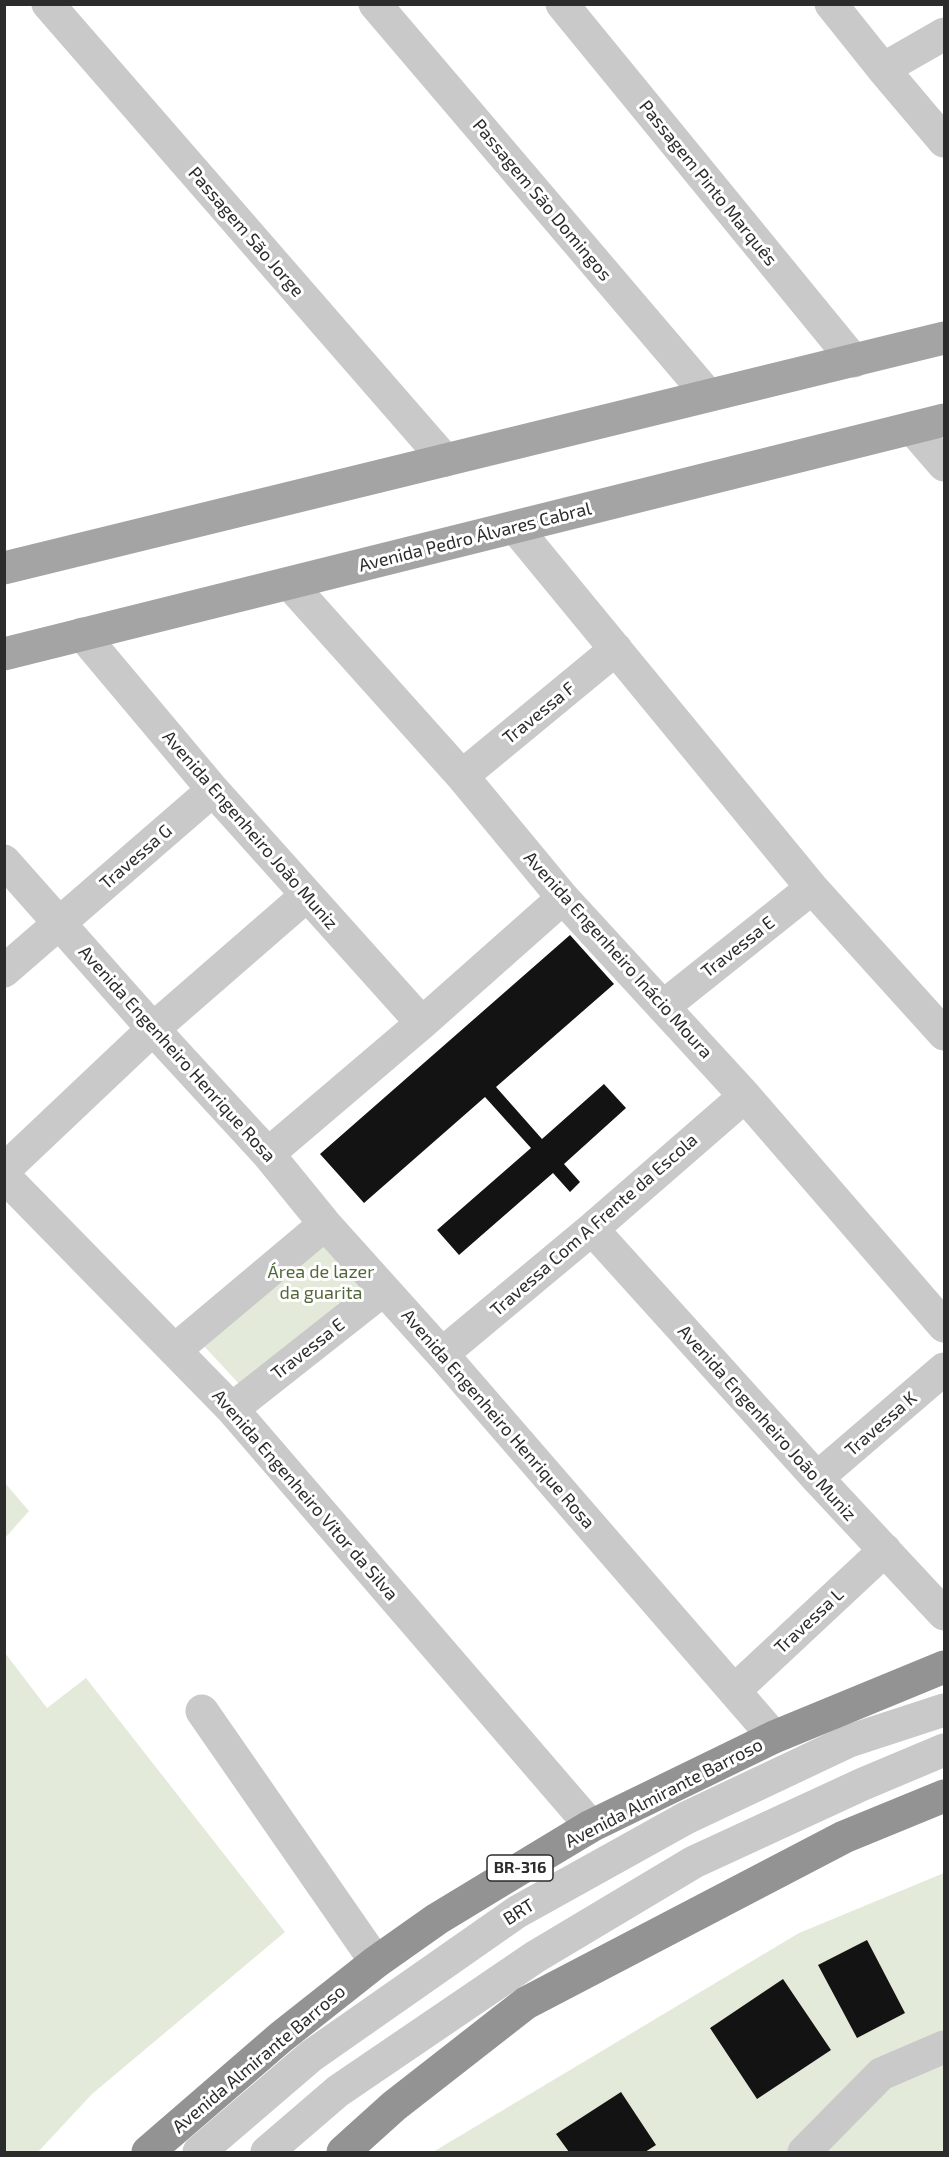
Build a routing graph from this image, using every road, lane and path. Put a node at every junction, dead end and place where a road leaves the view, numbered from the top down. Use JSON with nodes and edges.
{"nodes":[{"id":1,"x":48,"y":4,"type":"edge"},
{"id":2,"x":375,"y":4,"type":"edge"},
{"id":3,"x":562,"y":4,"type":"edge"},
{"id":4,"x":831,"y":4,"type":"edge"},
{"id":5,"x":945,"y":34,"type":"edge"},
{"id":6,"x":883,"y":69,"type":"junction"},
{"id":7,"x":945,"y":141,"type":"edge"},
{"id":8,"x":945,"y":338,"type":"edge"},
{"id":9,"x":854,"y":361,"type":"junction"},
{"id":10,"x":708,"y":395,"type":"junction"},
{"id":11,"x":945,"y":420,"type":"edge"},
{"id":12,"x":912,"y":428,"type":"junction"},
{"id":13,"x":445,"y":460,"type":"junction"},
{"id":14,"x":945,"y":465,"type":"edge"},
{"id":15,"x":515,"y":527,"type":"junction"},
{"id":16,"x":4,"y":568,"type":"edge"},
{"id":17,"x":290,"y":584,"type":"junction"},
{"id":18,"x":82,"y":634,"type":"junction"},
{"id":19,"x":616,"y":649,"type":"junction"},
{"id":20,"x":4,"y":654,"type":"edge"},
{"id":21,"x":462,"y":776,"type":"junction"},
{"id":22,"x":213,"y":790,"type":"junction"},
{"id":23,"x":4,"y":861,"type":"edge"},
{"id":24,"x":812,"y":888,"type":"junction"},
{"id":25,"x":306,"y":896,"type":"junction"},
{"id":26,"x":563,"y":898,"type":"junction"},
{"id":27,"x":59,"y":923,"type":"junction"},
{"id":28,"x":4,"y":971,"type":"edge"},
{"id":29,"x":664,"y":1006,"type":"junction"},
{"id":30,"x":422,"y":1023,"type":"junction"},
{"id":31,"x":153,"y":1029,"type":"junction"},
{"id":32,"x":945,"y":1034,"type":"edge"},
{"id":33,"x":745,"y":1096,"type":"junction"},
{"id":34,"x":268,"y":1154,"type":"junction"},
{"id":35,"x":4,"y":1170,"type":"edge"},
{"id":36,"x":4,"y":1176,"type":"edge"},
{"id":37,"x":325,"y":1224,"type":"junction"},
{"id":38,"x":592,"y":1229,"type":"junction"},
{"id":39,"x":383,"y":1290,"type":"junction"},
{"id":40,"x":945,"y":1326,"type":"edge"},
{"id":41,"x":175,"y":1350,"type":"junction"},
{"id":42,"x":442,"y":1354,"type":"junction"},
{"id":43,"x":945,"y":1369,"type":"edge"},
{"id":44,"x":232,"y":1409,"type":"junction"},
{"id":45,"x":817,"y":1478,"type":"junction"},
{"id":46,"x":885,"y":1550,"type":"junction"},
{"id":47,"x":945,"y":1614,"type":"edge"},
{"id":48,"x":945,"y":1667,"type":"edge"},
{"id":49,"x":734,"y":1691,"type":"junction"},
{"id":50,"x":945,"y":1710,"type":"edge"},
{"id":51,"x":202,"y":1711,"type":"dead end"},
{"id":52,"x":774,"y":1737,"type":"junction"},
{"id":53,"x":945,"y":1750,"type":"edge"},
{"id":54,"x":945,"y":1796,"type":"edge"},
{"id":55,"x":591,"y":1826,"type":"junction"},
{"id":56,"x":376,"y":1962,"type":"junction"},
{"id":57,"x":945,"y":2047,"type":"edge"},
{"id":58,"x":147,"y":2152,"type":"edge"},
{"id":59,"x":199,"y":2152,"type":"edge"},
{"id":60,"x":267,"y":2152,"type":"edge"},
{"id":61,"x":343,"y":2152,"type":"edge"},
{"id":62,"x":804,"y":2152,"type":"edge"}],
"edges":[{"from":1,"to":13,"type":"street","name":"Passagem São Jorge"},
{"from":2,"to":10,"type":"street","name":"Passagem São Domingos"},
{"from":3,"to":9,"type":"street","name":"Passagem Pinto Marquês"},
{"from":4,"to":6,"type":"street"},
{"from":5,"to":6,"type":"street"},
{"from":6,"to":7,"type":"street"},
{"from":8,"to":9,"type":"main road"},
{"from":9,"to":10,"type":"main road"},
{"from":10,"to":13,"type":"main road"},
{"from":11,"to":12,"type":"main road","name":"Avenida Pedro Álvares Cabral"},
{"from":12,"to":14,"type":"street"},
{"from":12,"to":15,"type":"main road","name":"Avenida Pedro Álvares Cabral"},
{"from":13,"to":16,"type":"main road"},
{"from":15,"to":17,"type":"main road","name":"Avenida Pedro Álvares Cabral"},
{"from":15,"to":19,"type":"street"},
{"from":17,"to":18,"type":"main road","name":"Avenida Pedro Álvares Cabral"},
{"from":17,"to":21,"type":"street","name":"Avenida Engenheiro Inácio Moura"},
{"from":18,"to":20,"type":"main road","name":"Avenida Pedro Álvares Cabral"},
{"from":18,"to":22,"type":"street","name":"Avenida Engenheiro João Muniz"},
{"from":19,"to":21,"type":"street","name":"Travessa F"},
{"from":19,"to":24,"type":"street"},
{"from":21,"to":26,"type":"street","name":"Avenida Engenheiro Inácio Moura"},
{"from":22,"to":25,"type":"street","name":"Avenida Engenheiro João Muniz"},
{"from":22,"to":27,"type":"street","name":"Travessa G"},
{"from":23,"to":27,"type":"street","name":"Avenida Engenheiro Henrique Rosa"},
{"from":24,"to":29,"type":"street","name":"Travessa E"},
{"from":24,"to":32,"type":"street"},
{"from":25,"to":30,"type":"street","name":"Avenida Engenheiro João Muniz"},
{"from":25,"to":31,"type":"street"},
{"from":26,"to":29,"type":"street","name":"Avenida Engenheiro Inácio Moura"},
{"from":26,"to":30,"type":"street"},
{"from":27,"to":28,"type":"street","name":"Travessa G"},
{"from":27,"to":31,"type":"street","name":"Avenida Engenheiro Henrique Rosa"},
{"from":29,"to":33,"type":"street","name":"Avenida Engenheiro Inácio Moura"},
{"from":30,"to":34,"type":"street"},
{"from":31,"to":34,"type":"street","name":"Avenida Engenheiro Henrique Rosa"},
{"from":31,"to":35,"type":"street"},
{"from":33,"to":38,"type":"street","name":"Travessa Com A Frente da Escola"},
{"from":33,"to":40,"type":"street","name":"Avenida Engenheiro Inácio Moura"},
{"from":34,"to":37,"type":"street","name":"Avenida Engenheiro Henrique Rosa"},
{"from":36,"to":41,"type":"street","name":"Avenida Engenheiro Vitor da Silva"},
{"from":37,"to":39,"type":"street","name":"Avenida Engenheiro Henrique Rosa"},
{"from":37,"to":41,"type":"street"},
{"from":38,"to":42,"type":"street","name":"Travessa Com A Frente da Escola"},
{"from":38,"to":45,"type":"street","name":"Avenida Engenheiro João Muniz"},
{"from":39,"to":42,"type":"street","name":"Avenida Engenheiro Henrique Rosa"},
{"from":39,"to":44,"type":"street","name":"Travessa E"},
{"from":41,"to":44,"type":"street","name":"Avenida Engenheiro Vitor da Silva"},
{"from":42,"to":49,"type":"street","name":"Avenida Engenheiro Henrique Rosa"},
{"from":43,"to":45,"type":"street","name":"Travessa K"},
{"from":44,"to":55,"type":"street","name":"Avenida Engenheiro Vitor da Silva"},
{"from":45,"to":46,"type":"street","name":"Avenida Engenheiro João Muniz"},
{"from":46,"to":47,"type":"street","name":"Avenida Engenheiro João Muniz"},
{"from":46,"to":49,"type":"street","name":"Travessa L"},
{"from":48,"to":52,"type":"highway","name":"Avenida Almirante Barroso","number":"BR-316"},
{"from":49,"to":52,"type":"street","name":"Avenida Engenheiro Henrique Rosa"},
{"from":50,"to":59,"type":"street","name":"BRT"},
{"from":51,"to":56,"type":"street"},
{"from":52,"to":55,"type":"highway","name":"Avenida Almirante Barroso","number":"BR-316"},
{"from":53,"to":60,"type":"street"},
{"from":54,"to":61,"type":"highway"},
{"from":55,"to":56,"type":"highway","name":"Avenida Almirante Barroso","number":"BR-316"},
{"from":56,"to":58,"type":"highway","name":"Avenida Almirante Barroso","number":"BR-316"},
{"from":57,"to":62,"type":"street"}]}
